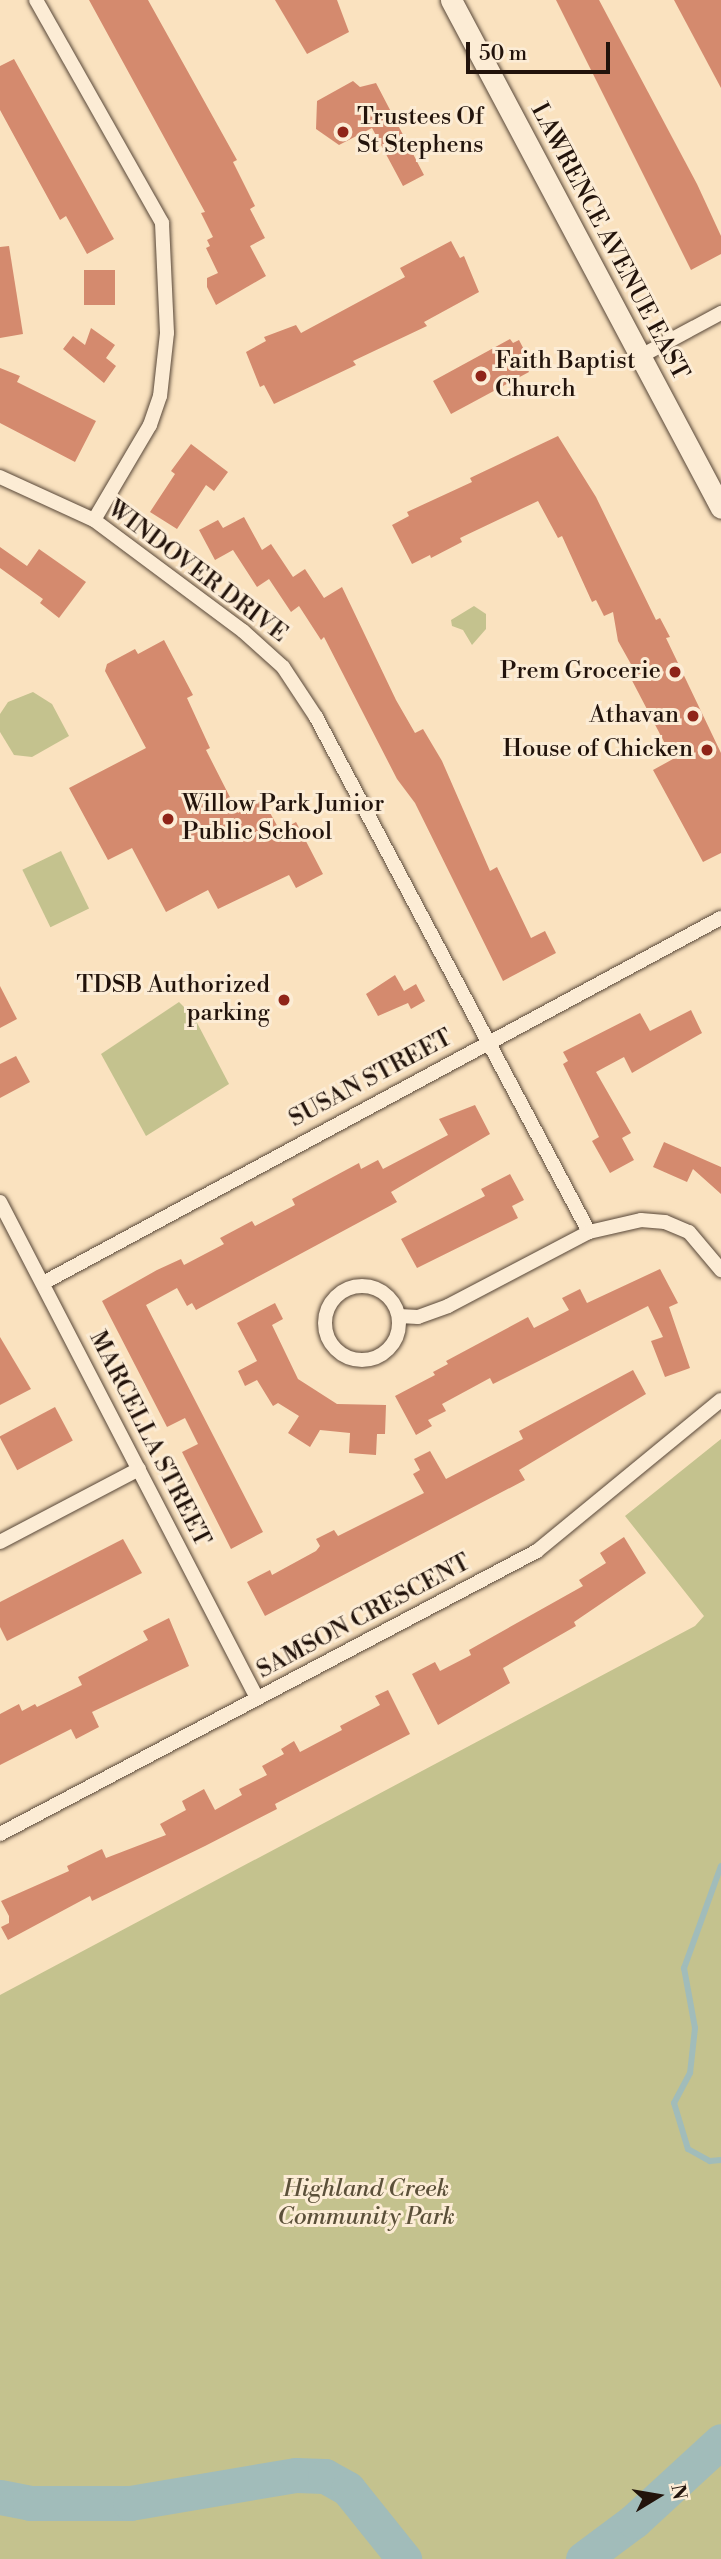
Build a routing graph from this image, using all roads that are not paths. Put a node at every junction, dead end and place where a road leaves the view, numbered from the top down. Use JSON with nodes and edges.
{"nodes":[{"id":1,"x":36,"y":0,"type":"edge"},
{"id":2,"x":451,"y":0,"type":"edge"},
{"id":3,"x":721,"y":313,"type":"edge"},
{"id":4,"x":641,"y":356,"type":"junction"},
{"id":5,"x":0,"y":477,"type":"edge"},
{"id":6,"x":721,"y":509,"type":"edge"},
{"id":7,"x":94,"y":520,"type":"junction"},
{"id":8,"x":721,"y":918,"type":"edge"},
{"id":9,"x":486,"y":1043,"type":"junction"},
{"id":10,"x":0,"y":1202,"type":"edge"},
{"id":11,"x":589,"y":1232,"type":"junction"},
{"id":12,"x":721,"y":1270,"type":"edge"},
{"id":13,"x":43,"y":1283,"type":"junction"},
{"id":14,"x":399,"y":1316,"type":"junction"},
{"id":15,"x":721,"y":1400,"type":"edge"},
{"id":16,"x":139,"y":1469,"type":"junction"},
{"id":17,"x":0,"y":1542,"type":"edge"},
{"id":18,"x":257,"y":1698,"type":"junction"},
{"id":19,"x":0,"y":1834,"type":"edge"}],
"edges":[{"from":1,"to":7,"type":"street"},
{"from":2,"to":4,"type":"main road","name":"LAWRENCE AVENUE EAST"},
{"from":3,"to":4,"type":"street"},
{"from":4,"to":6,"type":"main road","name":"LAWRENCE AVENUE EAST"},
{"from":5,"to":7,"type":"street","name":"WINDOVER DRIVE"},
{"from":7,"to":9,"type":"street","name":"WINDOVER DRIVE"},
{"from":8,"to":9,"type":"street","name":"SUSAN STREET"},
{"from":9,"to":11,"type":"street"},
{"from":9,"to":13,"type":"street","name":"SUSAN STREET"},
{"from":10,"to":13,"type":"street","name":"MARCELLA STREET"},
{"from":11,"to":12,"type":"street"},
{"from":11,"to":14,"type":"street"},
{"from":13,"to":16,"type":"street","name":"MARCELLA STREET"},
{"from":14,"to":14,"type":"street"},
{"from":15,"to":18,"type":"street","name":"SAMSON CRESCENT"},
{"from":16,"to":17,"type":"street"},
{"from":16,"to":18,"type":"street","name":"MARCELLA STREET"},
{"from":18,"to":19,"type":"street","name":"SAMSON CRESCENT"}]}
